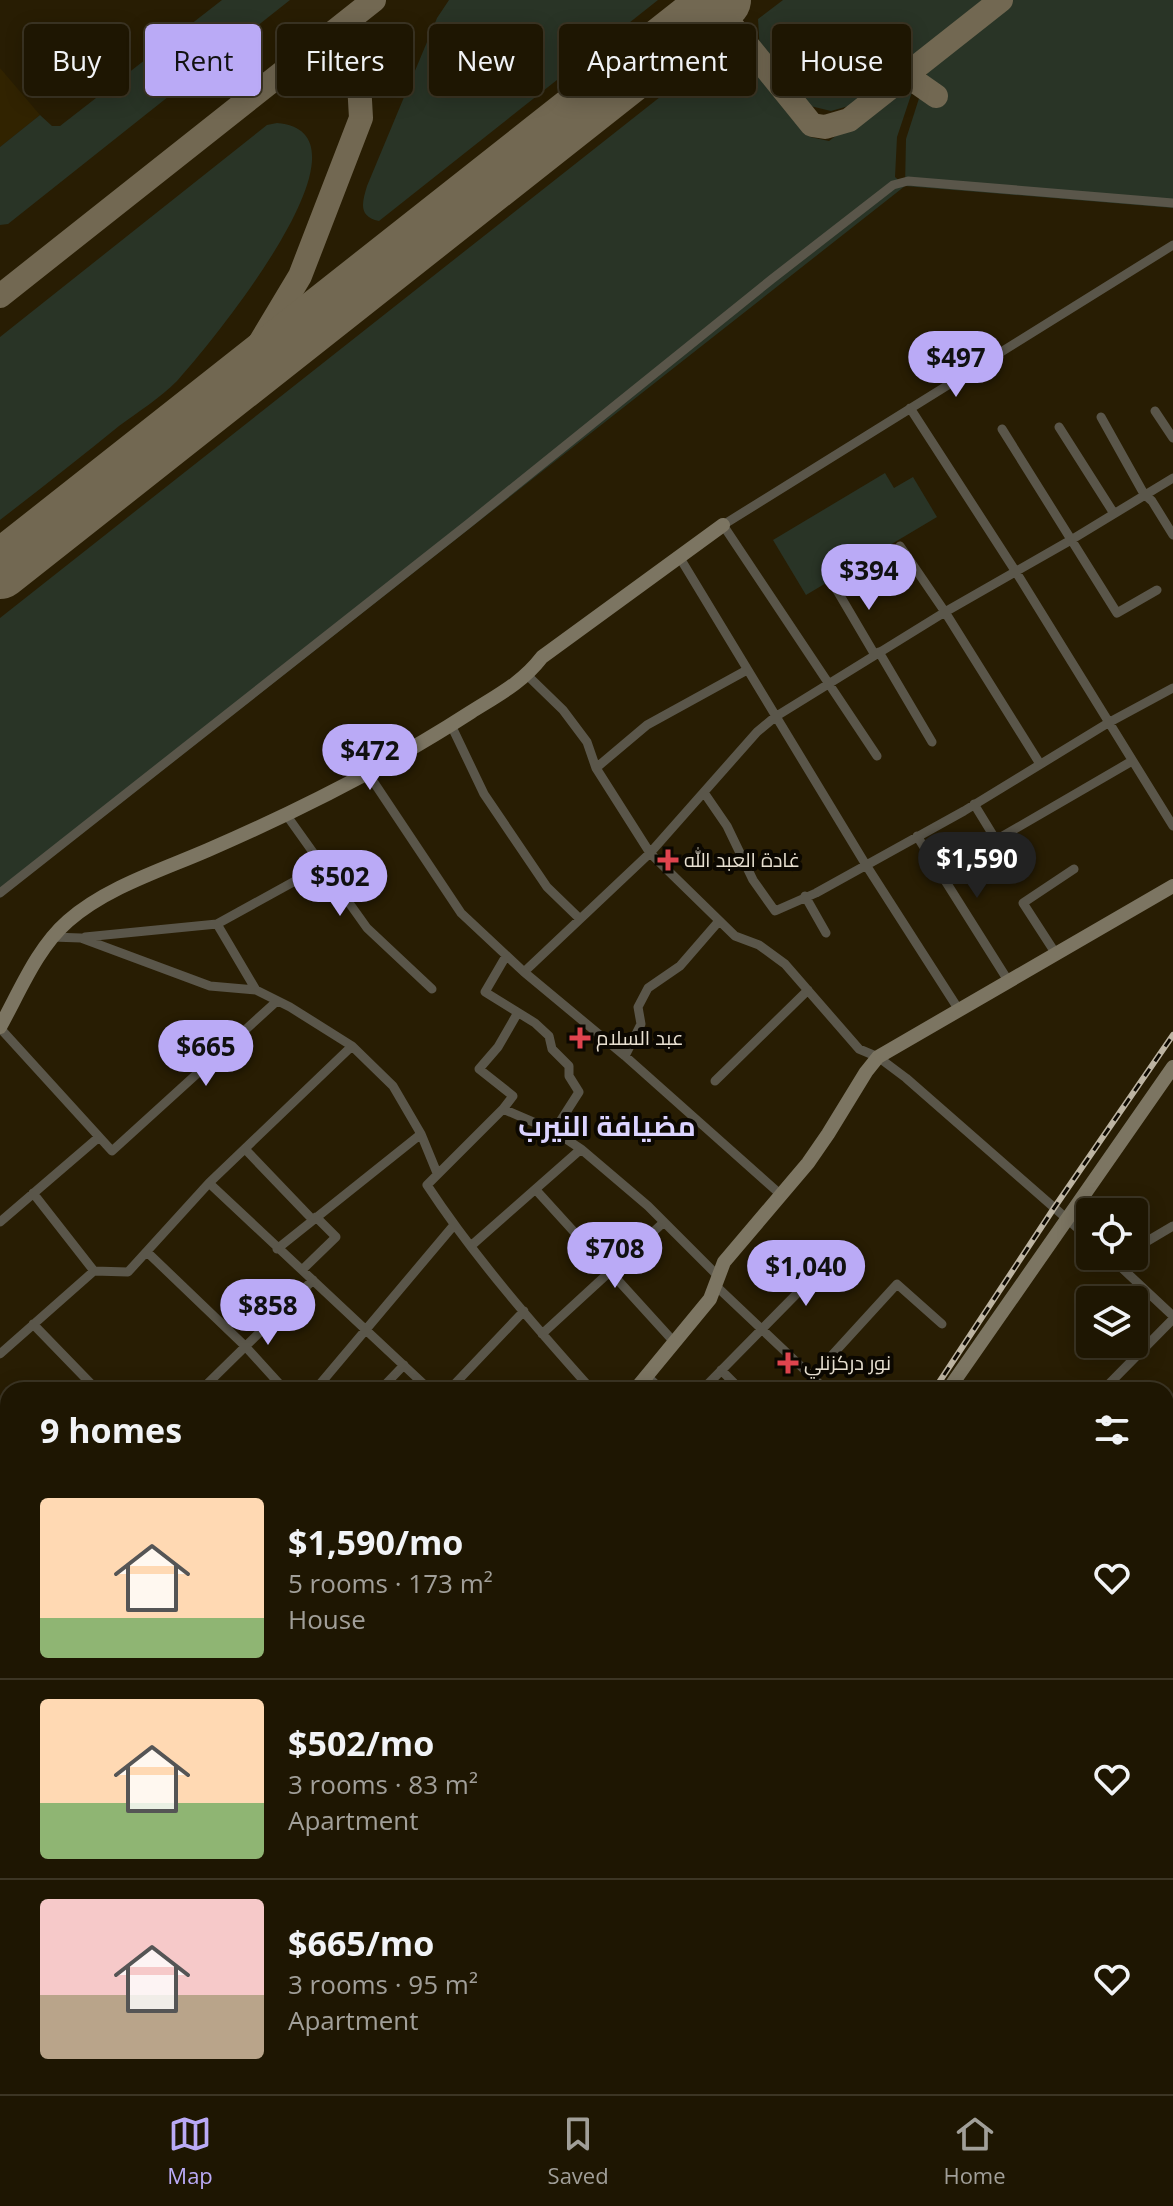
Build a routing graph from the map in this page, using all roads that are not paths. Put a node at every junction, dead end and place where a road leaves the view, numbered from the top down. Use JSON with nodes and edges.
{"nodes":[{"id":1,"x":1173,"y":203,"type":"edge"},
{"id":2,"x":1173,"y":245,"type":"edge"},
{"id":3,"x":910,"y":408,"type":"junction"},
{"id":4,"x":1155,"y":411,"type":"dead end"},
{"id":5,"x":1101,"y":417,"type":"dead end"},
{"id":6,"x":1059,"y":427,"type":"dead end"},
{"id":7,"x":1002,"y":429,"type":"dead end"},
{"id":8,"x":1173,"y":438,"type":"edge"},
{"id":9,"x":1173,"y":478,"type":"edge"},
{"id":10,"x":1144,"y":494,"type":"junction"},
{"id":11,"x":1113,"y":512,"type":"junction"},
{"id":12,"x":723,"y":525,"type":"junction"},
{"id":13,"x":1173,"y":535,"type":"edge"},
{"id":14,"x":1071,"y":540,"type":"junction"},
{"id":15,"x":900,"y":546,"type":"dead end"},
{"id":16,"x":680,"y":558,"type":"junction"},
{"id":17,"x":1016,"y":572,"type":"junction"},
{"id":18,"x":835,"y":587,"type":"dead end"},
{"id":19,"x":1157,"y":590,"type":"dead end"},
{"id":20,"x":945,"y":612,"type":"junction"},
{"id":21,"x":877,"y":654,"type":"junction"},
{"id":22,"x":747,"y":670,"type":"junction"},
{"id":23,"x":528,"y":676,"type":"junction"},
{"id":24,"x":830,"y":683,"type":"junction"},
{"id":25,"x":1173,"y":688,"type":"edge"},
{"id":26,"x":775,"y":717,"type":"junction"},
{"id":27,"x":1108,"y":723,"type":"junction"},
{"id":28,"x":451,"y":725,"type":"junction"},
{"id":29,"x":932,"y":742,"type":"dead end"},
{"id":30,"x":877,"y":756,"type":"dead end"},
{"id":31,"x":1132,"y":761,"type":"junction"},
{"id":32,"x":1040,"y":764,"type":"junction"},
{"id":33,"x":596,"y":768,"type":"junction"},
{"id":34,"x":367,"y":772,"type":"junction"},
{"id":35,"x":705,"y":794,"type":"junction"},
{"id":36,"x":974,"y":804,"type":"junction"},
{"id":37,"x":285,"y":813,"type":"junction"},
{"id":38,"x":1173,"y":826,"type":"edge"},
{"id":39,"x":917,"y":836,"type":"junction"},
{"id":40,"x":650,"y":853,"type":"junction"},
{"id":41,"x":324,"y":865,"type":"junction"},
{"id":42,"x":866,"y":865,"type":"junction"},
{"id":43,"x":1074,"y":869,"type":"dead end"},
{"id":44,"x":1173,"y":886,"type":"edge"},
{"id":45,"x":0,"y":893,"type":"edge"},
{"id":46,"x":805,"y":896,"type":"junction"},
{"id":47,"x":580,"y":919,"type":"junction"},
{"id":48,"x":719,"y":921,"type":"junction"},
{"id":49,"x":217,"y":924,"type":"junction"},
{"id":50,"x":826,"y":933,"type":"dead end"},
{"id":51,"x":52,"y":937,"type":"junction"},
{"id":52,"x":81,"y":938,"type":"junction"},
{"id":53,"x":1056,"y":954,"type":"junction"},
{"id":54,"x":506,"y":956,"type":"junction"},
{"id":55,"x":524,"y":972,"type":"junction"},
{"id":56,"x":1009,"y":982,"type":"junction"},
{"id":57,"x":432,"y":989,"type":"dead end"},
{"id":58,"x":256,"y":990,"type":"junction"},
{"id":59,"x":808,"y":990,"type":"junction"},
{"id":60,"x":277,"y":1001,"type":"junction"},
{"id":61,"x":959,"y":1010,"type":"junction"},
{"id":62,"x":517,"y":1014,"type":"junction"},
{"id":63,"x":0,"y":1028,"type":"edge"},
{"id":64,"x":352,"y":1046,"type":"junction"},
{"id":65,"x":625,"y":1056,"type":"junction"},
{"id":66,"x":878,"y":1057,"type":"junction"},
{"id":67,"x":1173,"y":1067,"type":"edge"},
{"id":68,"x":715,"y":1081,"type":"dead end"},
{"id":69,"x":503,"y":1109,"type":"junction"},
{"id":70,"x":554,"y":1131,"type":"junction"},
{"id":71,"x":421,"y":1134,"type":"junction"},
{"id":72,"x":99,"y":1137,"type":"junction"},
{"id":73,"x":245,"y":1149,"type":"junction"},
{"id":74,"x":581,"y":1149,"type":"junction"},
{"id":75,"x":437,"y":1173,"type":"junction"},
{"id":76,"x":209,"y":1183,"type":"junction"},
{"id":77,"x":536,"y":1190,"type":"junction"},
{"id":78,"x":33,"y":1193,"type":"junction"},
{"id":79,"x":780,"y":1194,"type":"junction"},
{"id":80,"x":314,"y":1218,"type":"junction"},
{"id":81,"x":1066,"y":1219,"type":"junction"},
{"id":82,"x":0,"y":1222,"type":"edge"},
{"id":83,"x":664,"y":1222,"type":"junction"},
{"id":84,"x":454,"y":1225,"type":"junction"},
{"id":85,"x":1173,"y":1226,"type":"edge"},
{"id":86,"x":1076,"y":1227,"type":"edge"},
{"id":87,"x":1148,"y":1241,"type":"edge"},
{"id":88,"x":472,"y":1245,"type":"junction"},
{"id":89,"x":277,"y":1249,"type":"junction"},
{"id":90,"x":147,"y":1252,"type":"junction"},
{"id":91,"x":826,"y":1264,"type":"dead end"},
{"id":92,"x":302,"y":1270,"type":"junction"},
{"id":93,"x":1128,"y":1270,"type":"edge"},
{"id":94,"x":94,"y":1271,"type":"junction"},
{"id":95,"x":609,"y":1273,"type":"junction"},
{"id":96,"x":313,"y":1280,"type":"junction"},
{"id":97,"x":716,"y":1280,"type":"junction"},
{"id":98,"x":524,"y":1311,"type":"junction"},
{"id":99,"x":1173,"y":1316,"type":"edge"},
{"id":100,"x":33,"y":1324,"type":"junction"},
{"id":101,"x":942,"y":1324,"type":"dead end"},
{"id":102,"x":762,"y":1329,"type":"junction"},
{"id":103,"x":366,"y":1330,"type":"junction"},
{"id":104,"x":542,"y":1334,"type":"junction"},
{"id":105,"x":675,"y":1343,"type":"junction"},
{"id":106,"x":245,"y":1346,"type":"junction"},
{"id":107,"x":0,"y":1354,"type":"edge"},
{"id":108,"x":404,"y":1365,"type":"junction"},
{"id":109,"x":721,"y":1370,"type":"junction"},
{"id":110,"x":647,"y":1376,"type":"junction"},
{"id":111,"x":812,"y":1377,"type":"junction"},
{"id":112,"x":89,"y":1382,"type":"edge"},
{"id":113,"x":209,"y":1382,"type":"edge"},
{"id":114,"x":278,"y":1382,"type":"edge"},
{"id":115,"x":322,"y":1382,"type":"edge"},
{"id":116,"x":388,"y":1382,"type":"edge"},
{"id":117,"x":422,"y":1382,"type":"edge"},
{"id":118,"x":457,"y":1382,"type":"edge"},
{"id":119,"x":585,"y":1382,"type":"edge"},
{"id":120,"x":642,"y":1382,"type":"edge"},
{"id":121,"x":653,"y":1382,"type":"edge"},
{"id":122,"x":710,"y":1382,"type":"edge"},
{"id":123,"x":733,"y":1382,"type":"edge"},
{"id":124,"x":817,"y":1382,"type":"edge"},
{"id":125,"x":954,"y":1382,"type":"edge"},
{"id":126,"x":1111,"y":1382,"type":"edge"}],
"edges":[{"from":1,"to":45,"type":"street"},
{"from":2,"to":3,"type":"street"},
{"from":3,"to":12,"type":"street"},
{"from":3,"to":17,"type":"street"},
{"from":4,"to":8,"type":"street"},
{"from":5,"to":10,"type":"street"},
{"from":6,"to":11,"type":"street"},
{"from":7,"to":14,"type":"street"},
{"from":9,"to":10,"type":"street"},
{"from":10,"to":11,"type":"street"},
{"from":10,"to":13,"type":"street"},
{"from":11,"to":14,"type":"street"},
{"from":12,"to":16,"type":"street"},
{"from":12,"to":24,"type":"street"},
{"from":14,"to":17,"type":"street"},
{"from":14,"to":19,"type":"street"},
{"from":15,"to":20,"type":"street"},
{"from":16,"to":22,"type":"street"},
{"from":16,"to":23,"type":"street"},
{"from":17,"to":20,"type":"street"},
{"from":17,"to":27,"type":"street"},
{"from":18,"to":21,"type":"street"},
{"from":20,"to":21,"type":"street"},
{"from":20,"to":32,"type":"street"},
{"from":21,"to":24,"type":"street"},
{"from":21,"to":29,"type":"street"},
{"from":22,"to":26,"type":"street"},
{"from":22,"to":33,"type":"street"},
{"from":23,"to":28,"type":"street"},
{"from":23,"to":33,"type":"street"},
{"from":24,"to":26,"type":"street"},
{"from":24,"to":30,"type":"street"},
{"from":25,"to":27,"type":"street"},
{"from":26,"to":35,"type":"street"},
{"from":26,"to":42,"type":"street"},
{"from":27,"to":31,"type":"street"},
{"from":27,"to":32,"type":"street"},
{"from":28,"to":34,"type":"street"},
{"from":28,"to":47,"type":"street"},
{"from":31,"to":36,"type":"street"},
{"from":31,"to":38,"type":"street"},
{"from":32,"to":36,"type":"street"},
{"from":33,"to":40,"type":"street"},
{"from":34,"to":37,"type":"street"},
{"from":34,"to":54,"type":"street"},
{"from":35,"to":40,"type":"street"},
{"from":35,"to":46,"type":"street"},
{"from":36,"to":39,"type":"street"},
{"from":37,"to":41,"type":"street"},
{"from":37,"to":51,"type":"street"},
{"from":39,"to":42,"type":"street"},
{"from":39,"to":56,"type":"street"},
{"from":40,"to":47,"type":"street"},
{"from":40,"to":48,"type":"street"},
{"from":41,"to":49,"type":"street"},
{"from":41,"to":57,"type":"street"},
{"from":42,"to":46,"type":"street"},
{"from":42,"to":61,"type":"street"},
{"from":43,"to":53,"type":"street"},
{"from":44,"to":53,"type":"street"},
{"from":46,"to":50,"type":"street"},
{"from":47,"to":55,"type":"street"},
{"from":48,"to":59,"type":"street"},
{"from":48,"to":65,"type":"street"},
{"from":49,"to":52,"type":"street"},
{"from":49,"to":58,"type":"street"},
{"from":51,"to":52,"type":"street"},
{"from":51,"to":63,"type":"street"},
{"from":52,"to":58,"type":"street"},
{"from":53,"to":56,"type":"street"},
{"from":54,"to":55,"type":"street"},
{"from":54,"to":62,"type":"street"},
{"from":55,"to":65,"type":"street"},
{"from":56,"to":61,"type":"street"},
{"from":58,"to":60,"type":"street"},
{"from":59,"to":66,"type":"street"},
{"from":59,"to":68,"type":"street"},
{"from":60,"to":64,"type":"street"},
{"from":60,"to":72,"type":"street"},
{"from":61,"to":66,"type":"street"},
{"from":62,"to":69,"type":"street"},
{"from":62,"to":70,"type":"street"},
{"from":63,"to":72,"type":"street"},
{"from":64,"to":71,"type":"street"},
{"from":64,"to":73,"type":"street"},
{"from":65,"to":79,"type":"street"},
{"from":66,"to":79,"type":"street"},
{"from":66,"to":81,"type":"street"},
{"from":67,"to":81,"type":"street"},
{"from":69,"to":70,"type":"street"},
{"from":69,"to":75,"type":"street"},
{"from":70,"to":74,"type":"street"},
{"from":71,"to":75,"type":"street"},
{"from":71,"to":80,"type":"street"},
{"from":72,"to":78,"type":"street"},
{"from":73,"to":76,"type":"street"},
{"from":73,"to":80,"type":"street"},
{"from":74,"to":77,"type":"street"},
{"from":74,"to":83,"type":"street"},
{"from":75,"to":84,"type":"street"},
{"from":76,"to":89,"type":"street"},
{"from":76,"to":90,"type":"street"},
{"from":77,"to":88,"type":"street"},
{"from":77,"to":95,"type":"street"},
{"from":78,"to":82,"type":"street"},
{"from":78,"to":94,"type":"street"},
{"from":79,"to":97,"type":"street"},
{"from":80,"to":89,"type":"street"},
{"from":80,"to":92,"type":"street"},
{"from":81,"to":86,"type":"street"},
{"from":81,"to":125,"type":"street"},
{"from":83,"to":95,"type":"street"},
{"from":83,"to":97,"type":"street"},
{"from":84,"to":88,"type":"street"},
{"from":84,"to":103,"type":"street"},
{"from":85,"to":87,"type":"street"},
{"from":88,"to":98,"type":"street"},
{"from":89,"to":92,"type":"street"},
{"from":90,"to":94,"type":"street"},
{"from":90,"to":106,"type":"street"},
{"from":91,"to":102,"type":"street"},
{"from":92,"to":96,"type":"street"},
{"from":93,"to":99,"type":"street"},
{"from":94,"to":100,"type":"street"},
{"from":95,"to":104,"type":"street"},
{"from":95,"to":105,"type":"street"},
{"from":96,"to":103,"type":"street"},
{"from":96,"to":106,"type":"street"},
{"from":97,"to":102,"type":"street"},
{"from":97,"to":105,"type":"street"},
{"from":98,"to":104,"type":"street"},
{"from":98,"to":118,"type":"street"},
{"from":99,"to":126,"type":"street"},
{"from":100,"to":107,"type":"street"},
{"from":100,"to":112,"type":"street"},
{"from":101,"to":111,"type":"street"},
{"from":102,"to":109,"type":"street"},
{"from":102,"to":111,"type":"street"},
{"from":103,"to":108,"type":"street"},
{"from":103,"to":115,"type":"street"},
{"from":104,"to":119,"type":"street"},
{"from":105,"to":110,"type":"street"},
{"from":106,"to":113,"type":"street"},
{"from":106,"to":114,"type":"street"},
{"from":108,"to":116,"type":"street"},
{"from":108,"to":117,"type":"street"},
{"from":109,"to":122,"type":"street"},
{"from":109,"to":123,"type":"street"},
{"from":110,"to":120,"type":"street"},
{"from":110,"to":121,"type":"street"},
{"from":111,"to":124,"type":"street"}]}
